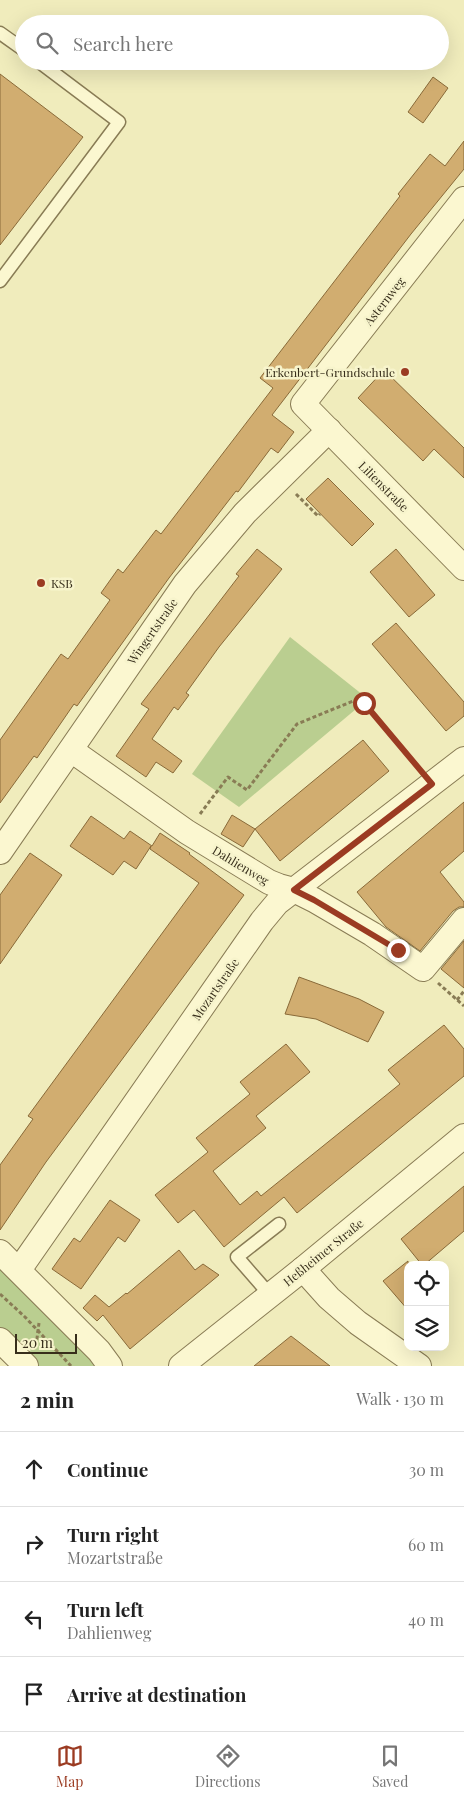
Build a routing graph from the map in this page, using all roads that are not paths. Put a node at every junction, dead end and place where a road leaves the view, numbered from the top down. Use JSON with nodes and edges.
{"nodes":[{"id":1,"x":0,"y":33,"type":"edge"},
{"id":2,"x":15,"y":44,"type":"edge"},
{"id":3,"x":50,"y":70,"type":"edge"},
{"id":4,"x":464,"y":198,"type":"edge"},
{"id":5,"x":0,"y":281,"type":"edge"},
{"id":6,"x":303,"y":404,"type":"joint"},
{"id":7,"x":329,"y":430,"type":"junction"},
{"id":8,"x":464,"y":568,"type":"edge"},
{"id":9,"x":71,"y":750,"type":"junction"},
{"id":10,"x":464,"y":759,"type":"edge"},
{"id":11,"x":0,"y":852,"type":"edge"},
{"id":12,"x":294,"y":890,"type":"junction"},
{"id":13,"x":464,"y":920,"type":"edge"},
{"id":14,"x":464,"y":1136,"type":"edge"},
{"id":15,"x":279,"y":1224,"type":"dead end"},
{"id":16,"x":0,"y":1252,"type":"edge"},
{"id":17,"x":302,"y":1269,"type":"junction"},
{"id":18,"x":19,"y":1270,"type":"junction"},
{"id":19,"x":270,"y":1295,"type":"junction"},
{"id":20,"x":0,"y":1340,"type":"edge"},
{"id":21,"x":31,"y":1357,"type":"edge"},
{"id":22,"x":110,"y":1366,"type":"edge"},
{"id":23,"x":181,"y":1366,"type":"edge"},
{"id":24,"x":419,"y":1366,"type":"edge"}],
"edges":[{"from":1,"to":2,"type":"lane"},
{"from":3,"to":5,"type":"lane"},
{"from":4,"to":6,"type":"street","name":"Asternweg"},
{"from":6,"to":7,"type":"street","name":"Lilienstraße"},
{"from":7,"to":8,"type":"street","name":"Lilienstraße"},
{"from":7,"to":9,"type":"street","name":"Wingertstraße"},
{"from":9,"to":11,"type":"street","name":"Wingertstraße"},
{"from":9,"to":12,"type":"street","name":"Dahlienweg"},
{"from":10,"to":12,"type":"street","name":"Mozartstraße"},
{"from":12,"to":13,"type":"street","name":"Dahlienweg"},
{"from":12,"to":18,"type":"street","name":"Mozartstraße"},
{"from":14,"to":17,"type":"street","name":"Heßheimer Straße"},
{"from":15,"to":19,"type":"lane"},
{"from":16,"to":18,"type":"street"},
{"from":17,"to":19,"type":"street","name":"Heßheimer Straße"},
{"from":17,"to":24,"type":"street"},
{"from":18,"to":22,"type":"street"},
{"from":19,"to":23,"type":"street","name":"Heßheimer Straße"},
{"from":20,"to":21,"type":"street"}]}
